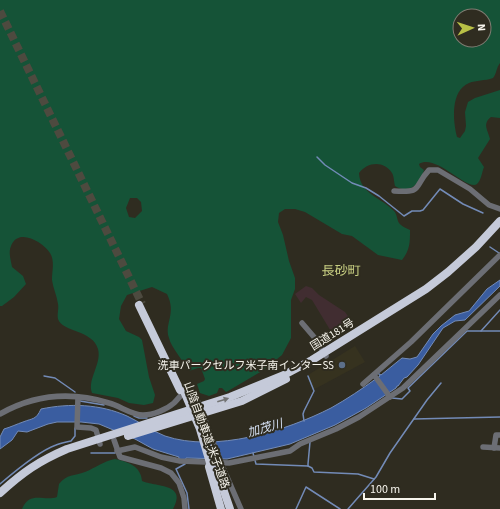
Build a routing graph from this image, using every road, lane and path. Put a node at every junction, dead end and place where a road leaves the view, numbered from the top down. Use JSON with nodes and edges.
{"nodes":[{"id":1,"x":394,"y":191,"type":"dead end"},
{"id":2,"x":500,"y":209,"type":"edge"},
{"id":3,"x":500,"y":221,"type":"edge"},
{"id":4,"x":500,"y":229,"type":"edge"},
{"id":5,"x":500,"y":255,"type":"edge"},
{"id":6,"x":500,"y":296,"type":"edge"},
{"id":7,"x":141,"y":305,"type":"tunnel mouth"},
{"id":8,"x":302,"y":323,"type":"dead end"},
{"id":9,"x":325,"y":354,"type":"junction"},
{"id":10,"x":376,"y":377,"type":"junction"},
{"id":11,"x":363,"y":384,"type":"dead end"},
{"id":12,"x":181,"y":389,"type":"junction"},
{"id":13,"x":389,"y":396,"type":"junction"},
{"id":14,"x":78,"y":398,"type":"junction"},
{"id":15,"x":201,"y":410,"type":"junction"},
{"id":16,"x":0,"y":414,"type":"edge"},
{"id":17,"x":500,"y":435,"type":"edge"},
{"id":18,"x":115,"y":438,"type":"junction"},
{"id":19,"x":99,"y":442,"type":"junction"},
{"id":20,"x":483,"y":447,"type":"dead end"},
{"id":21,"x":497,"y":448,"type":"edge"},
{"id":22,"x":117,"y":451,"type":"junction"},
{"id":23,"x":212,"y":466,"type":"junction"},
{"id":24,"x":0,"y":492,"type":"edge"},
{"id":25,"x":0,"y":499,"type":"edge"},
{"id":26,"x":185,"y":509,"type":"edge"},
{"id":27,"x":223,"y":509,"type":"edge"},
{"id":28,"x":230,"y":509,"type":"edge"},
{"id":29,"x":241,"y":509,"type":"edge"}],
"edges":[{"from":1,"to":2,"type":"street"},
{"from":3,"to":9,"type":"highway","name":"国道181号"},
{"from":4,"to":9,"type":"highway","name":"国道181号"},
{"from":5,"to":10,"type":"street"},
{"from":6,"to":13,"type":"street"},
{"from":7,"to":12,"type":"highway","name":"山陰自動車道;米子道路"},
{"from":8,"to":9,"type":"street"},
{"from":9,"to":15,"type":"highway","name":"国道181号"},
{"from":10,"to":11,"type":"street"},
{"from":10,"to":13,"type":"street"},
{"from":12,"to":23,"type":"highway","name":"山陰自動車道;米子道路","bridge":true},
{"from":12,"to":23,"type":"highway","name":"山陰自動車道;米子道路","bridge":true},
{"from":13,"to":22,"type":"street"},
{"from":14,"to":15,"type":"street"},
{"from":14,"to":16,"type":"street"},
{"from":14,"to":19,"type":"street"},
{"from":15,"to":18,"type":"highway","name":"国道181号"},
{"from":15,"to":29,"type":"street","bridge":true},
{"from":17,"to":21,"type":"street"},
{"from":18,"to":19,"type":"highway","name":"国道181号"},
{"from":18,"to":22,"type":"street"},
{"from":19,"to":24,"type":"highway","name":"国道181号"},
{"from":19,"to":25,"type":"highway","name":"国道181号"},
{"from":20,"to":21,"type":"street"},
{"from":22,"to":26,"type":"street"},
{"from":23,"to":27,"type":"highway","name":"山陰自動車道;米子道路"},
{"from":23,"to":28,"type":"highway"}]}
